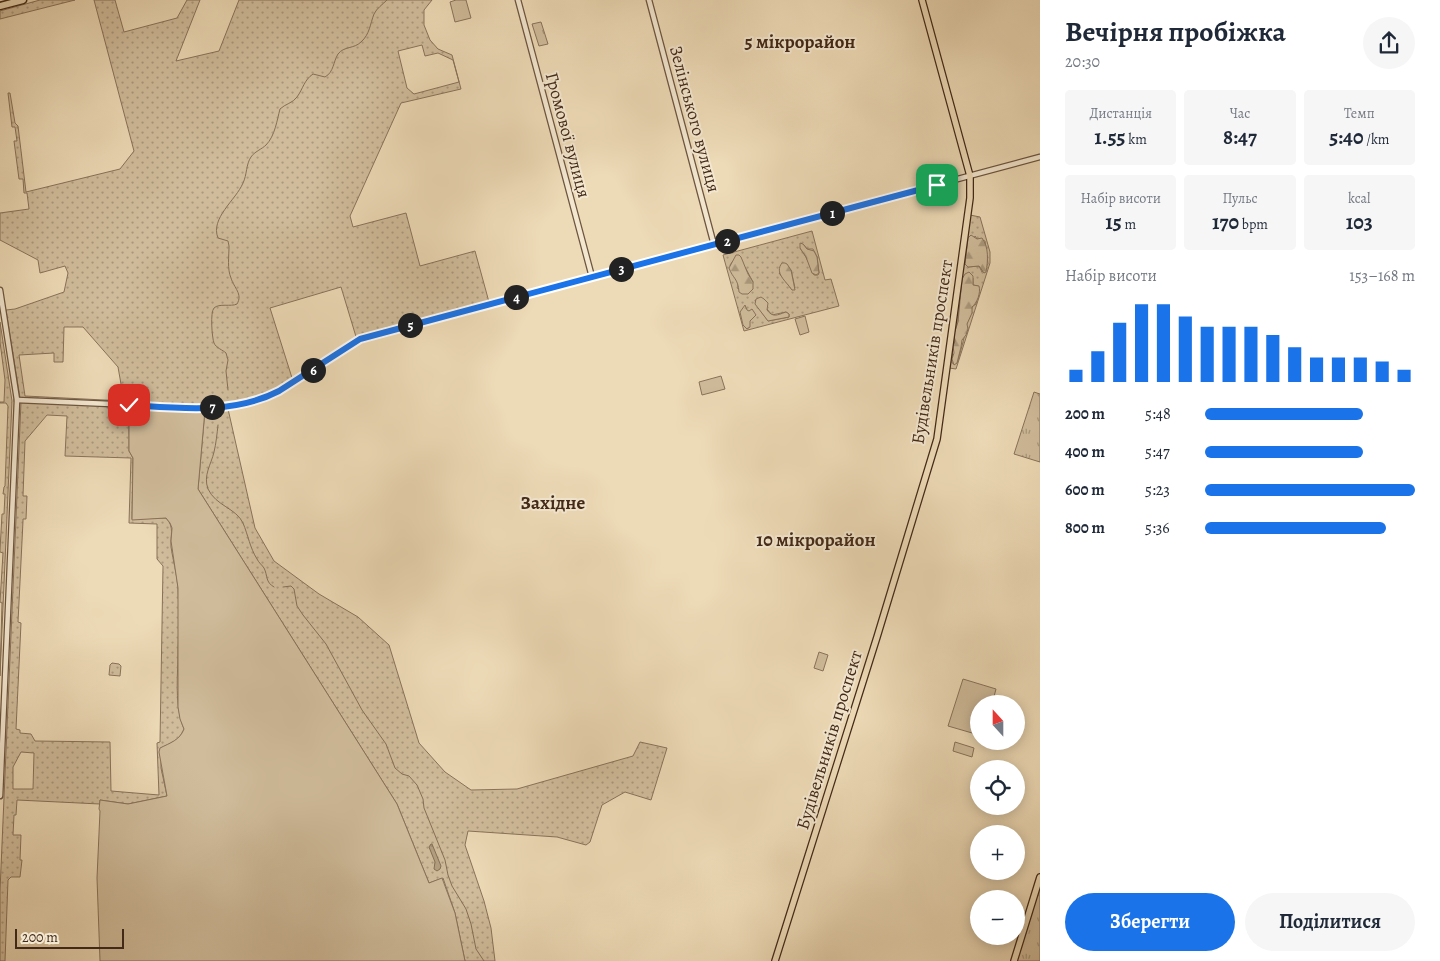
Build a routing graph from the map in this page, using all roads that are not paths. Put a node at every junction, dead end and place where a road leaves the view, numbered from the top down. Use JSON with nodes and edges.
{"nodes":[{"id":1,"x":23,"y":0,"type":"edge"},
{"id":2,"x":518,"y":0,"type":"edge"},
{"id":3,"x":649,"y":0,"type":"edge"},
{"id":4,"x":922,"y":0,"type":"edge"},
{"id":5,"x":0,"y":6,"type":"edge"},
{"id":6,"x":1040,"y":157,"type":"edge"},
{"id":7,"x":970,"y":176,"type":"junction"},
{"id":8,"x":714,"y":244,"type":"junction"},
{"id":9,"x":592,"y":277,"type":"junction"},
{"id":10,"x":0,"y":290,"type":"edge"},
{"id":11,"x":17,"y":400,"type":"junction"},
{"id":12,"x":0,"y":796,"type":"edge"},
{"id":13,"x":1040,"y":877,"type":"edge"},
{"id":14,"x":775,"y":961,"type":"edge"},
{"id":15,"x":1014,"y":961,"type":"edge"}],
"edges":[{"from":1,"to":5,"type":"highway"},
{"from":2,"to":9,"type":"street","name":"Громової вулиця"},
{"from":3,"to":8,"type":"street","name":"Зелінського вулиця"},
{"from":4,"to":7,"type":"main road","name":"Будівельників проспект"},
{"from":6,"to":7,"type":"street"},
{"from":7,"to":8,"type":"street"},
{"from":7,"to":14,"type":"main road","name":"Будівельників проспект"},
{"from":8,"to":9,"type":"street"},
{"from":9,"to":11,"type":"street"},
{"from":10,"to":11,"type":"street"},
{"from":11,"to":12,"type":"street"},
{"from":13,"to":15,"type":"main road"}]}
